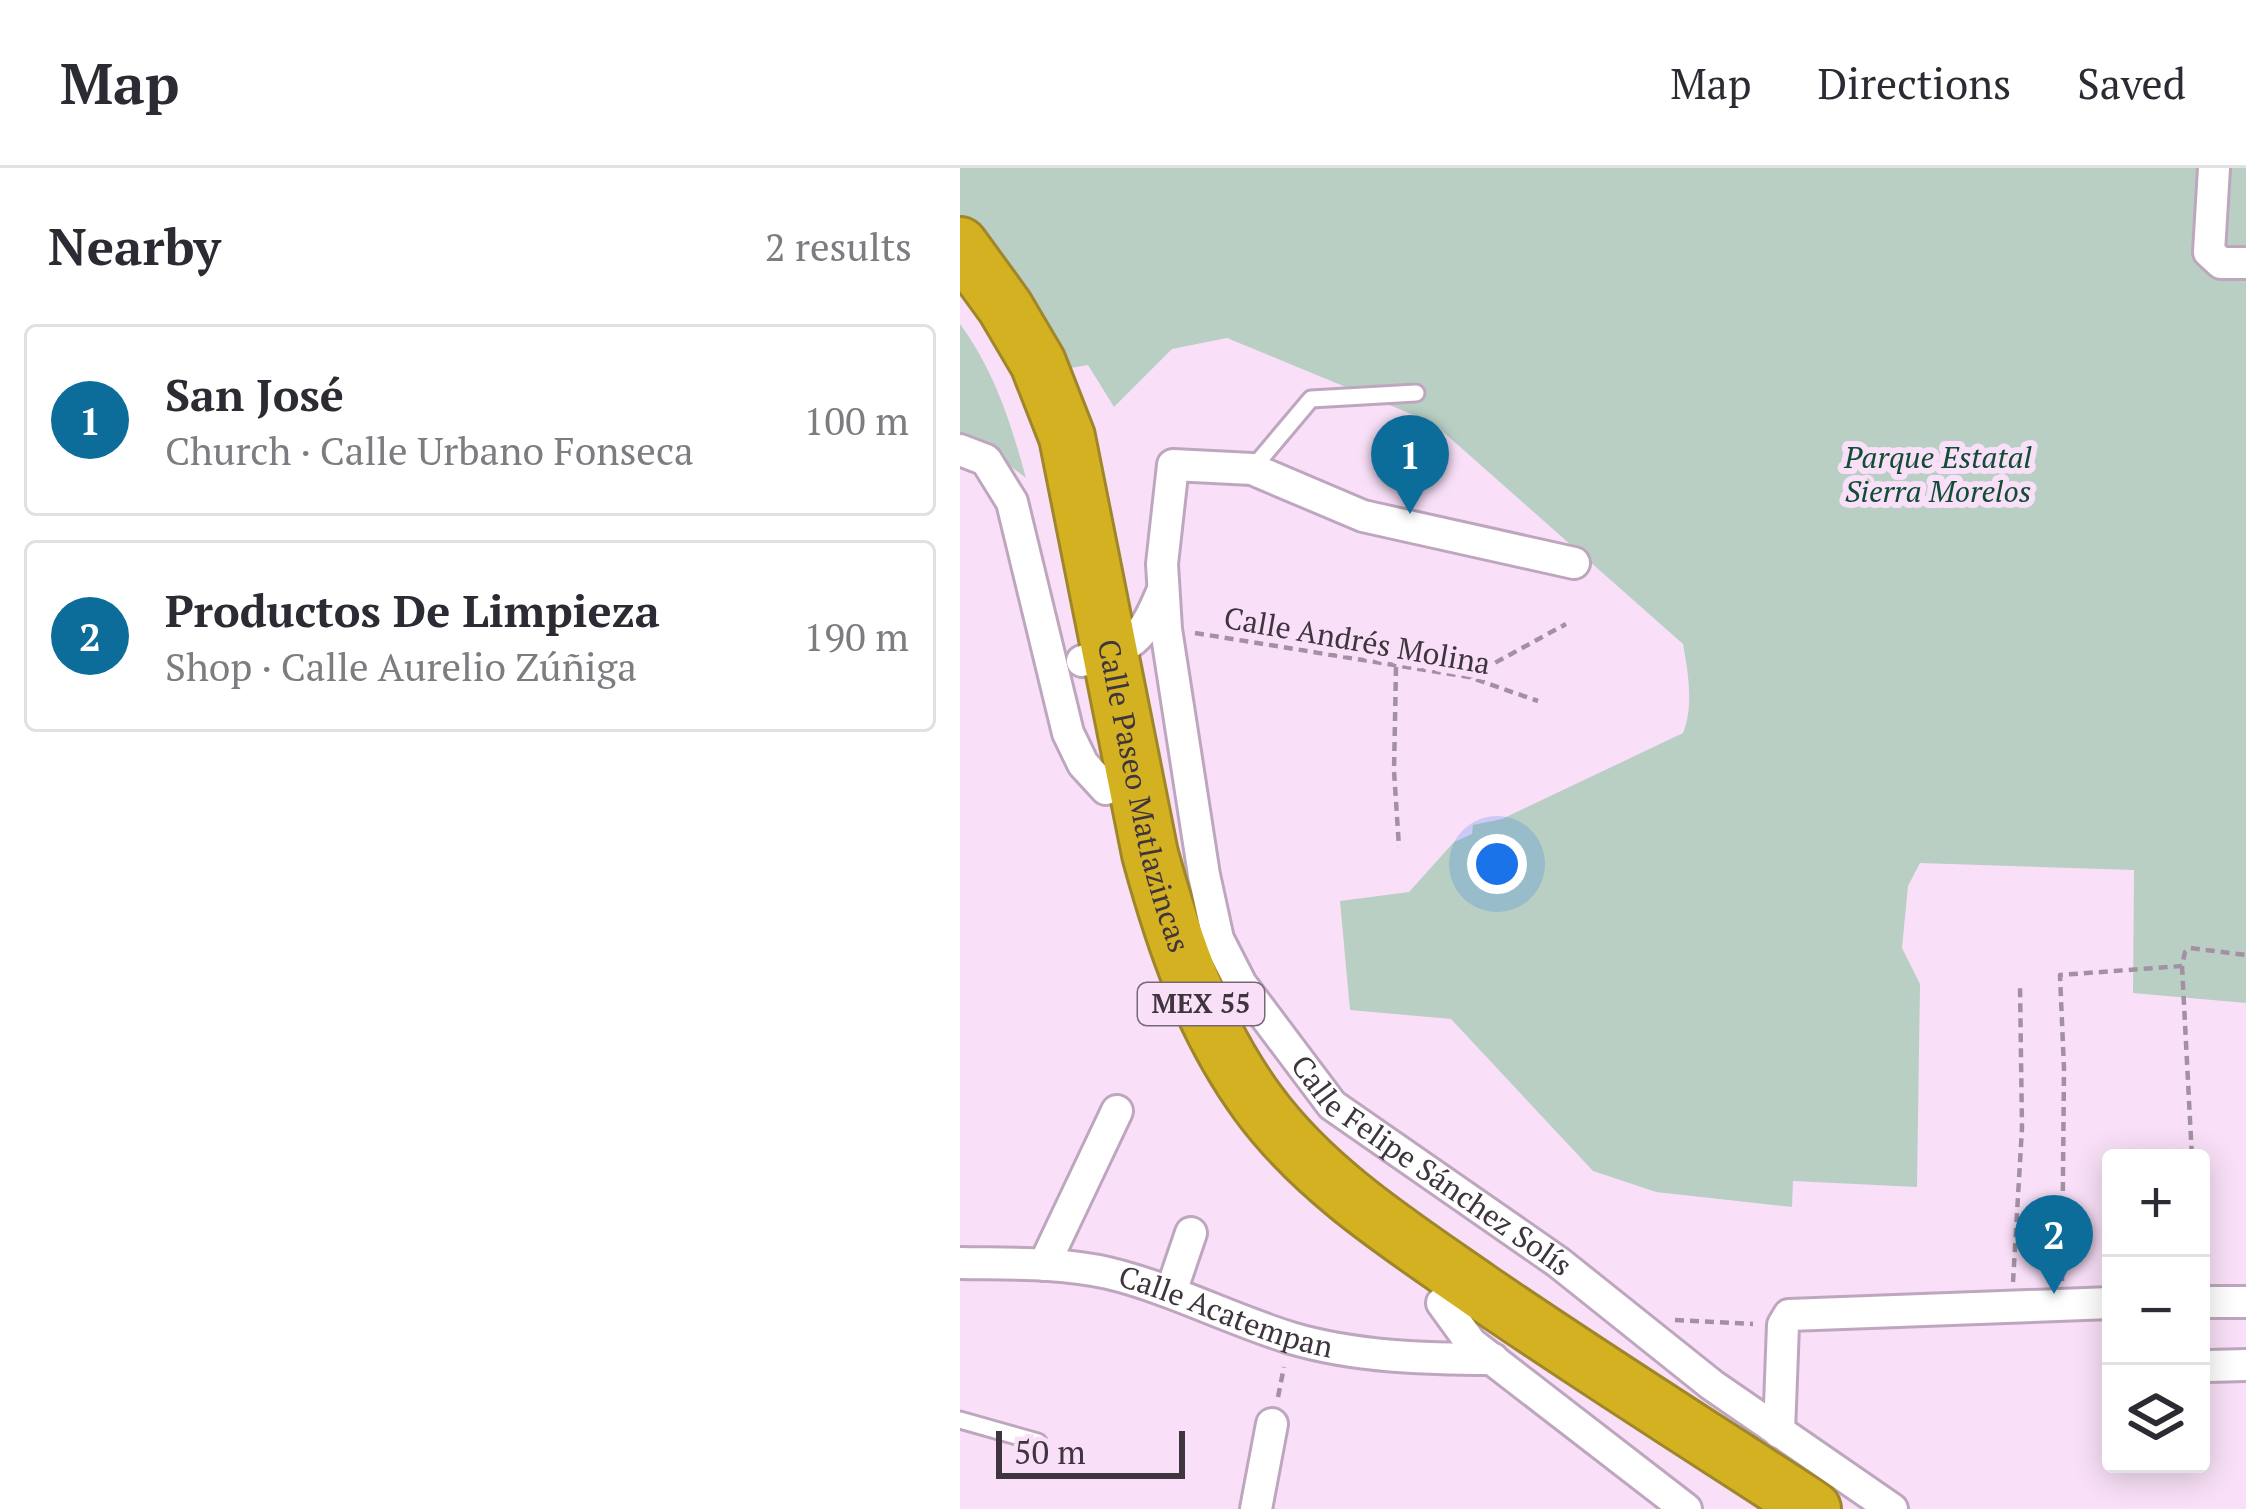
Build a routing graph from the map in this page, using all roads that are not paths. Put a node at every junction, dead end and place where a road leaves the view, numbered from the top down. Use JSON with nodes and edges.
{"nodes":[{"id":1,"x":2214,"y":168,"type":"edge"},
{"id":2,"x":960,"y":245,"type":"edge"},
{"id":3,"x":2246,"y":263,"type":"edge"},
{"id":4,"x":960,"y":296,"type":"edge"},
{"id":5,"x":1417,"y":393,"type":"dead end"},
{"id":6,"x":960,"y":450,"type":"edge"},
{"id":7,"x":1252,"y":470,"type":"junction"},
{"id":8,"x":1574,"y":563,"type":"dead end"},
{"id":9,"x":1162,"y":592,"type":"junction"},
{"id":10,"x":1097,"y":657,"type":"junction"},
{"id":11,"x":1106,"y":789,"type":"junction"},
{"id":12,"x":1117,"y":1111,"type":"dead end"},
{"id":13,"x":1191,"y":1233,"type":"dead end"},
{"id":14,"x":960,"y":1263,"type":"edge"},
{"id":15,"x":1044,"y":1265,"type":"junction"},
{"id":16,"x":1172,"y":1292,"type":"junction"},
{"id":17,"x":2246,"y":1301,"type":"edge"},
{"id":18,"x":2210,"y":1302,"type":"edge"},
{"id":19,"x":1442,"y":1303,"type":"junction"},
{"id":20,"x":2102,"y":1304,"type":"edge"},
{"id":21,"x":1493,"y":1359,"type":"junction"},
{"id":22,"x":2246,"y":1365,"type":"edge"},
{"id":23,"x":2210,"y":1366,"type":"edge"},
{"id":24,"x":960,"y":1420,"type":"edge"},
{"id":25,"x":1272,"y":1424,"type":"road end"},
{"id":26,"x":1779,"y":1432,"type":"junction"},
{"id":27,"x":1038,"y":1442,"type":"dead end"},
{"id":28,"x":1256,"y":1509,"type":"edge"},
{"id":29,"x":1686,"y":1509,"type":"edge"},
{"id":30,"x":1756,"y":1509,"type":"edge"},
{"id":31,"x":1813,"y":1509,"type":"edge"},
{"id":32,"x":1892,"y":1509,"type":"edge"}],
"edges":[{"from":1,"to":3,"type":"street"},
{"from":2,"to":10,"type":"highway","name":"Calle Paseo Matlazincas","number":"MEX 55"},
{"from":4,"to":10,"type":"highway","name":"Calle Paseo Matlazincas","number":"MEX 55"},
{"from":5,"to":7,"type":"lane"},
{"from":6,"to":11,"type":"street"},
{"from":7,"to":8,"type":"street"},
{"from":7,"to":9,"type":"street","name":"Calle Felipe Sánchez Solís"},
{"from":9,"to":10,"type":"street"},
{"from":9,"to":26,"type":"street","name":"Calle Felipe Sánchez Solís"},
{"from":10,"to":11,"type":"highway","name":"Calle Paseo Matlazincas","number":"MEX 55"},
{"from":10,"to":31,"type":"highway","name":"Calle Paseo Matlazincas","number":"MEX 55"},
{"from":11,"to":19,"type":"highway","name":"Calle Paseo Matlazincas","number":"MEX 55"},
{"from":12,"to":15,"type":"street"},
{"from":13,"to":16,"type":"street"},
{"from":14,"to":15,"type":"street","name":"Calle Acatempan"},
{"from":15,"to":16,"type":"street","name":"Calle Acatempan"},
{"from":16,"to":21,"type":"street","name":"Calle Acatempan"},
{"from":17,"to":18,"type":"street"},
{"from":19,"to":21,"type":"street"},
{"from":19,"to":30,"type":"highway","name":"Calle Paseo Matlazincas","number":"MEX 55"},
{"from":20,"to":26,"type":"street"},
{"from":21,"to":29,"type":"street"},
{"from":22,"to":23,"type":"street"},
{"from":24,"to":27,"type":"lane"},
{"from":25,"to":28,"type":"street"},
{"from":26,"to":32,"type":"street","name":"Calle Felipe Sánchez Solís"}]}
